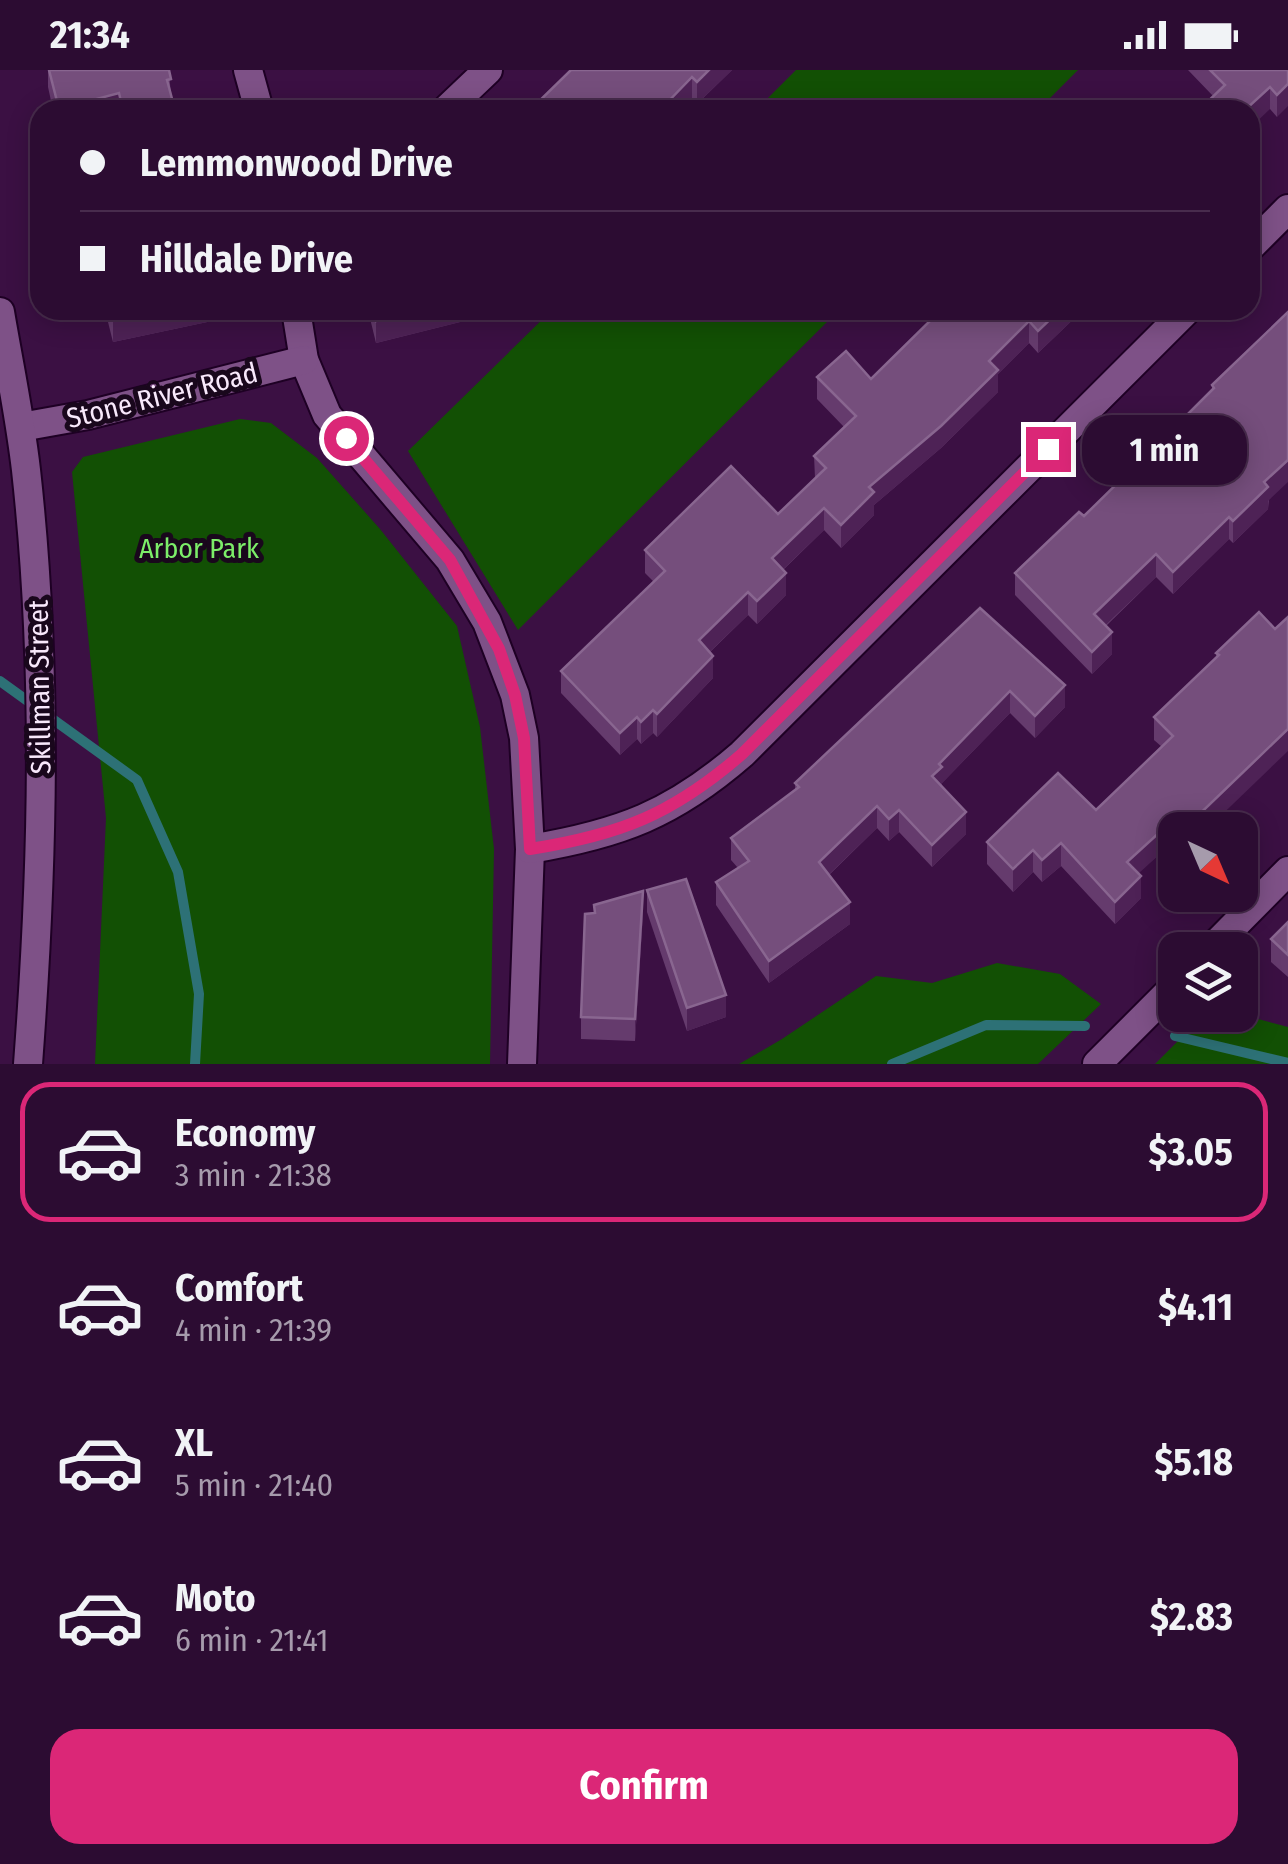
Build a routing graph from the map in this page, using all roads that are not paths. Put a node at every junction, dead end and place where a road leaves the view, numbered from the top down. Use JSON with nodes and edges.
{"nodes":[{"id":1,"x":248,"y":70,"type":"edge"},
{"id":2,"x":488,"y":70,"type":"edge"},
{"id":3,"x":256,"y":100,"type":"edge"},
{"id":4,"x":456,"y":100,"type":"edge"},
{"id":5,"x":1288,"y":209,"type":"edge"},
{"id":6,"x":1260,"y":237,"type":"edge"},
{"id":7,"x":0,"y":312,"type":"edge"},
{"id":8,"x":298,"y":320,"type":"edge"},
{"id":9,"x":1177,"y":320,"type":"edge"},
{"id":10,"x":304,"y":360,"type":"junction"},
{"id":11,"x":10,"y":424,"type":"edge"},
{"id":12,"x":530,"y":849,"type":"junction"},
{"id":13,"x":1288,"y":871,"type":"edge"},
{"id":14,"x":1228,"y":932,"type":"edge"},
{"id":15,"x":1158,"y":1003,"type":"edge"},
{"id":16,"x":28,"y":1064,"type":"edge"},
{"id":17,"x":522,"y":1064,"type":"edge"},
{"id":18,"x":1097,"y":1064,"type":"edge"}],
"edges":[{"from":1,"to":3,"type":"street"},
{"from":2,"to":4,"type":"street"},
{"from":5,"to":6,"type":"street"},
{"from":7,"to":11,"type":"street","name":"Skillman Street"},
{"from":8,"to":10,"type":"street"},
{"from":9,"to":12,"type":"street"},
{"from":10,"to":11,"type":"street","name":"Stone River Road"},
{"from":10,"to":12,"type":"street"},
{"from":11,"to":16,"type":"street","name":"Skillman Street"},
{"from":12,"to":17,"type":"street"},
{"from":13,"to":14,"type":"street"},
{"from":15,"to":18,"type":"street"}]}
